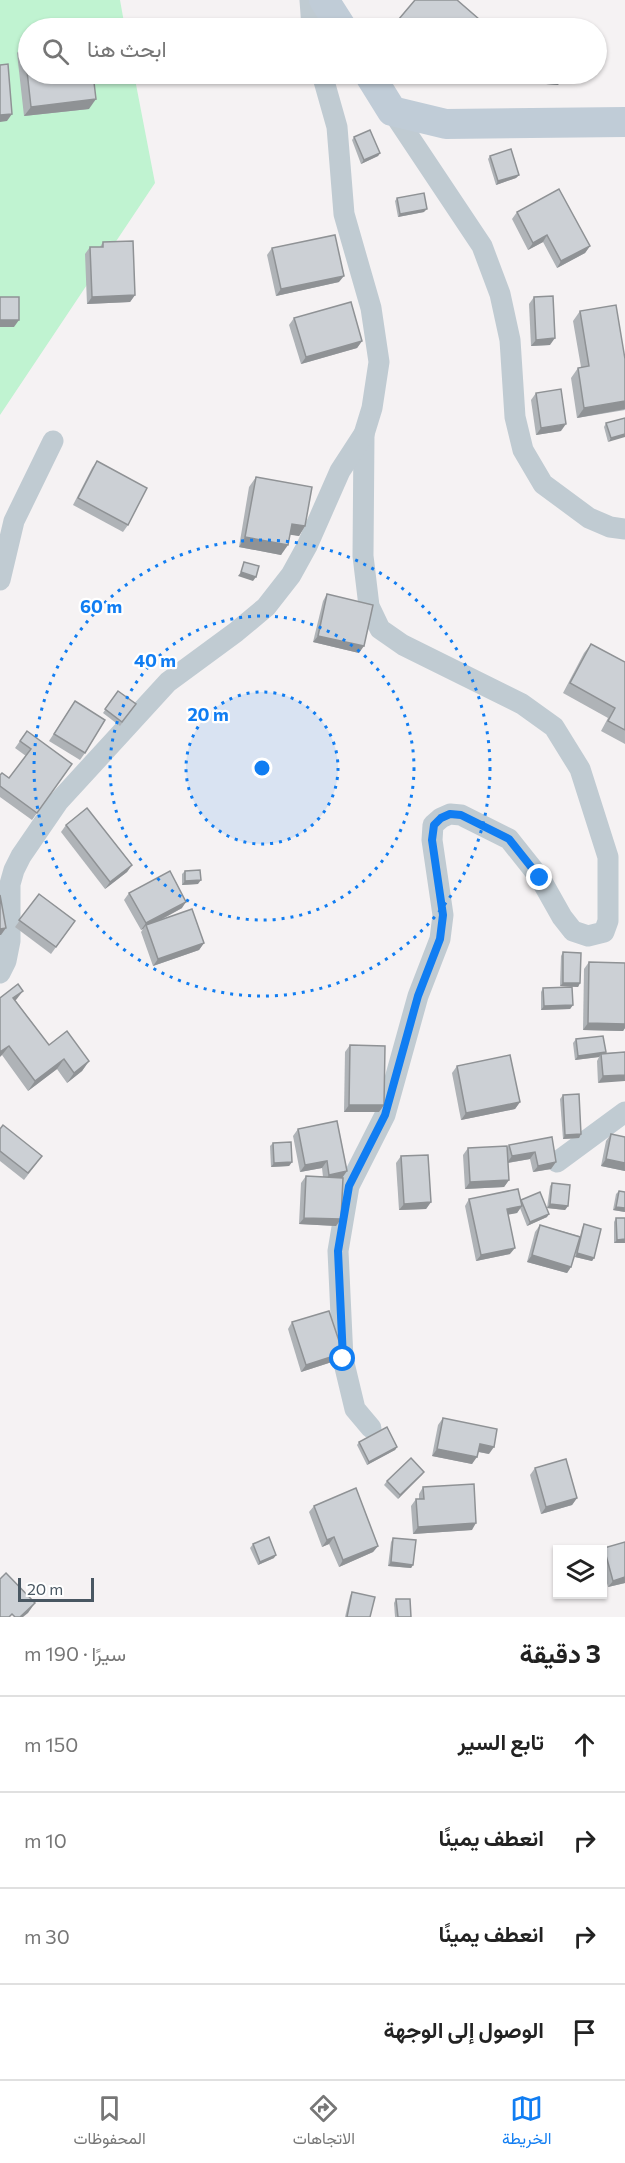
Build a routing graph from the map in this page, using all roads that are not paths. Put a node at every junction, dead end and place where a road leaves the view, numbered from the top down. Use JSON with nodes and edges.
{"nodes":[{"id":1,"x":310,"y":0,"type":"edge"},
{"id":2,"x":324,"y":0,"type":"edge"},
{"id":3,"x":311,"y":18,"type":"edge"},
{"id":4,"x":336,"y":18,"type":"edge"},
{"id":5,"x":325,"y":84,"type":"edge"},
{"id":6,"x":375,"y":84,"type":"edge"},
{"id":7,"x":392,"y":111,"type":"junction"},
{"id":8,"x":625,"y":122,"type":"edge"},
{"id":9,"x":364,"y":434,"type":"junction"},
{"id":10,"x":53,"y":441,"type":"dead end"},
{"id":11,"x":625,"y":529,"type":"edge"},
{"id":12,"x":0,"y":580,"type":"edge"},
{"id":13,"x":0,"y":973,"type":"edge"},
{"id":14,"x":625,"y":1112,"type":"edge"},
{"id":15,"x":556,"y":1162,"type":"edge"},
{"id":16,"x":371,"y":1428,"type":"dead end"}],
"edges":[{"from":1,"to":3,"type":"street"},
{"from":2,"to":4,"type":"street"},
{"from":5,"to":9,"type":"street"},
{"from":6,"to":7,"type":"street"},
{"from":7,"to":8,"type":"street"},
{"from":7,"to":11,"type":"street"},
{"from":9,"to":13,"type":"street"},
{"from":9,"to":16,"type":"street"},
{"from":10,"to":12,"type":"street"},
{"from":14,"to":15,"type":"street"}]}
